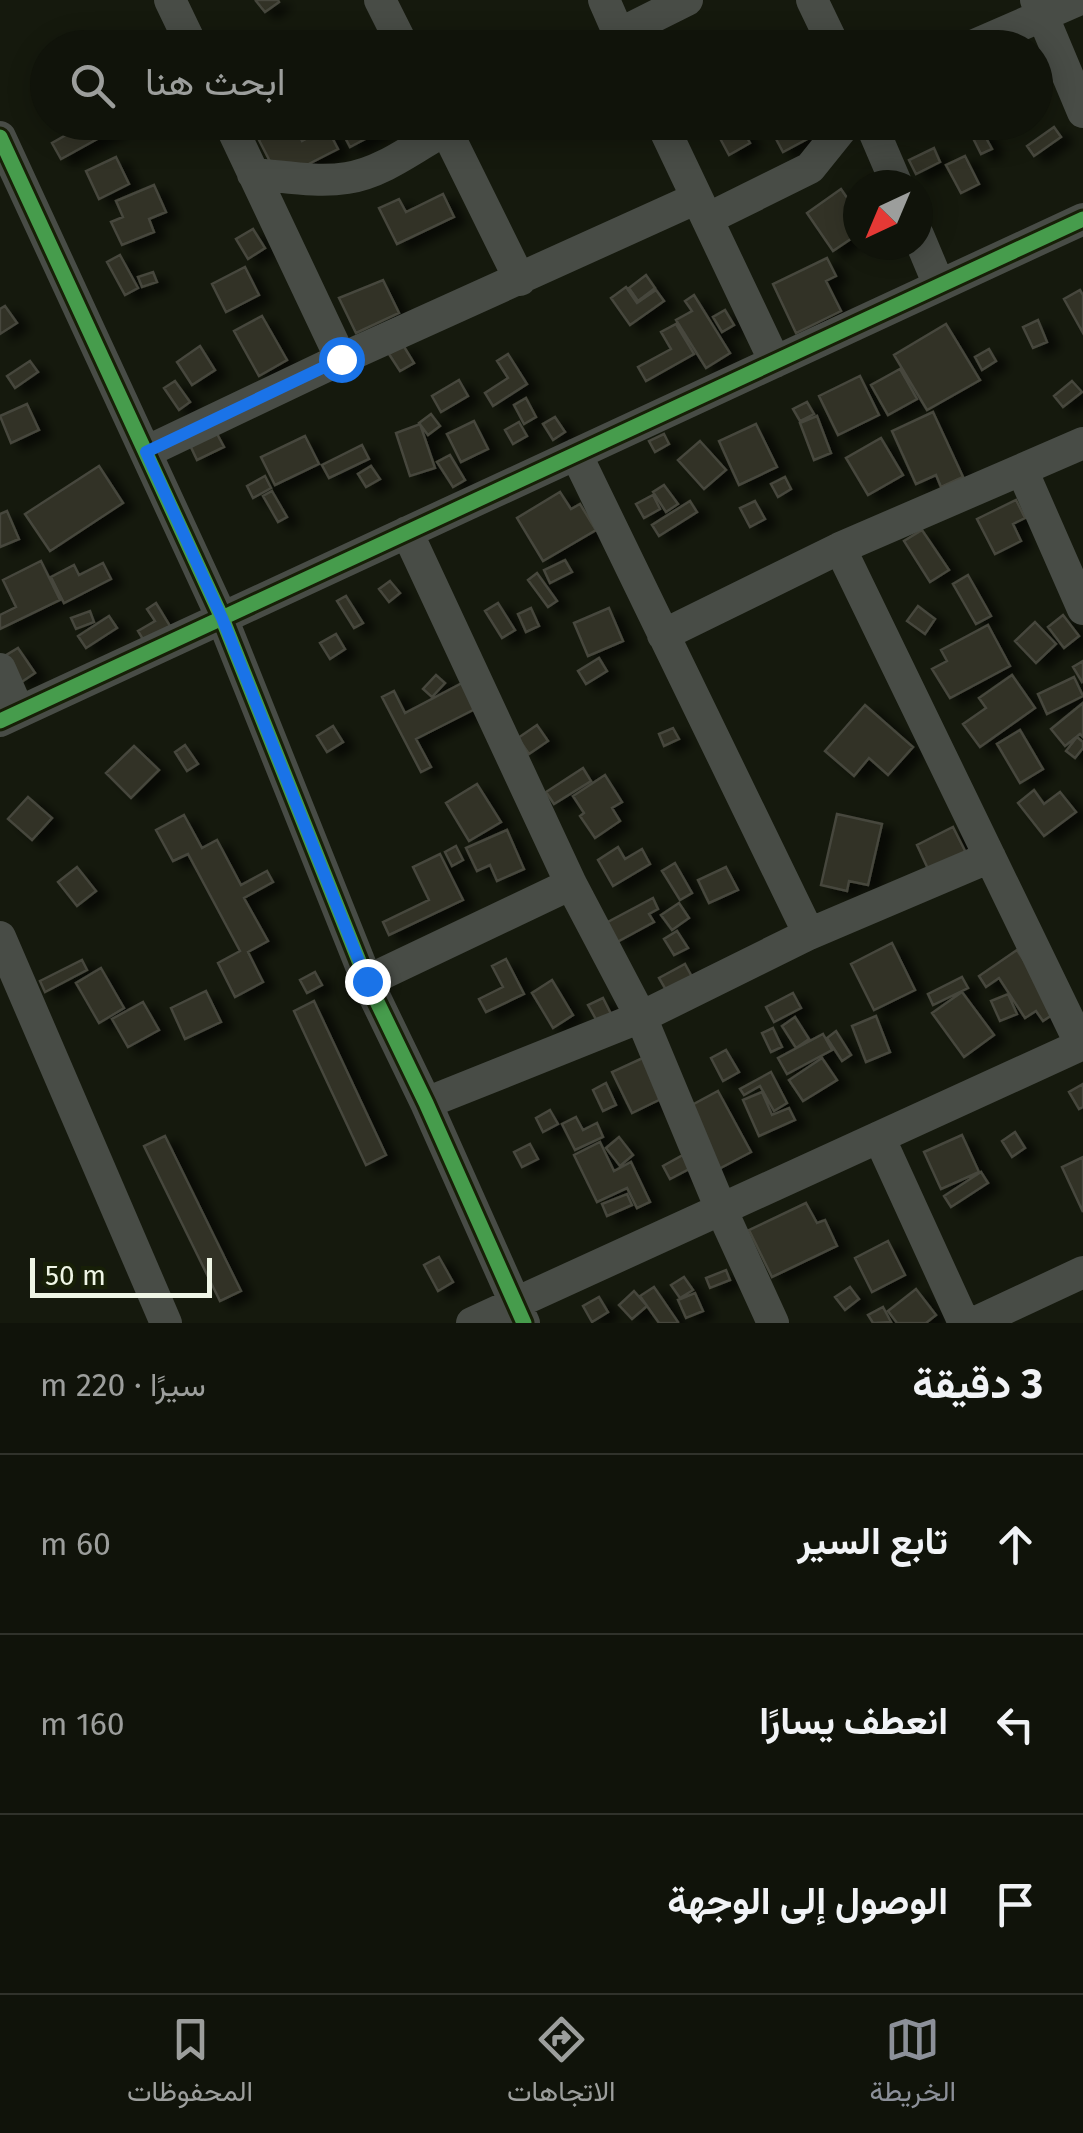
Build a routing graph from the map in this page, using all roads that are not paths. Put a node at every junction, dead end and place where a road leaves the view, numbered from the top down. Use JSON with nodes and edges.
{"nodes":[{"id":1,"x":170,"y":0,"type":"edge"},
{"id":2,"x":380,"y":0,"type":"edge"},
{"id":3,"x":604,"y":0,"type":"edge"},
{"id":4,"x":688,"y":0,"type":"edge"},
{"id":5,"x":812,"y":0,"type":"edge"},
{"id":6,"x":1078,"y":0,"type":"edge"},
{"id":7,"x":1039,"y":8,"type":"edge"},
{"id":8,"x":184,"y":30,"type":"edge"},
{"id":9,"x":395,"y":30,"type":"edge"},
{"id":10,"x":617,"y":30,"type":"edge"},
{"id":11,"x":640,"y":30,"type":"edge"},
{"id":12,"x":826,"y":30,"type":"edge"},
{"id":13,"x":1000,"y":30,"type":"edge"},
{"id":14,"x":1053,"y":41,"type":"edge"},
{"id":15,"x":1083,"y":112,"type":"edge"},
{"id":16,"x":0,"y":137,"type":"edge"},
{"id":17,"x":237,"y":140,"type":"edge"},
{"id":18,"x":423,"y":140,"type":"edge"},
{"id":19,"x":451,"y":140,"type":"edge"},
{"id":20,"x":669,"y":140,"type":"edge"},
{"id":21,"x":833,"y":140,"type":"edge"},
{"id":22,"x":878,"y":140,"type":"edge"},
{"id":23,"x":891,"y":170,"type":"edge"},
{"id":24,"x":253,"y":174,"type":"junction"},
{"id":25,"x":702,"y":209,"type":"junction"},
{"id":26,"x":1083,"y":219,"type":"edge"},
{"id":27,"x":929,"y":260,"type":"edge"},
{"id":28,"x":520,"y":280,"type":"junction"},
{"id":29,"x":940,"y":285,"type":"junction"},
{"id":30,"x":341,"y":359,"type":"junction"},
{"id":31,"x":775,"y":362,"type":"junction"},
{"id":32,"x":1083,"y":444,"type":"edge"},
{"id":33,"x":146,"y":452,"type":"junction"},
{"id":34,"x":576,"y":454,"type":"junction"},
{"id":35,"x":1022,"y":470,"type":"junction"},
{"id":36,"x":408,"y":532,"type":"junction"},
{"id":37,"x":840,"y":548,"type":"junction"},
{"id":38,"x":1083,"y":609,"type":"edge"},
{"id":39,"x":222,"y":618,"type":"junction"},
{"id":40,"x":664,"y":635,"type":"junction"},
{"id":41,"x":0,"y":669,"type":"edge"},
{"id":42,"x":10,"y":716,"type":"edge"},
{"id":43,"x":990,"y":857,"type":"junction"},
{"id":44,"x":571,"y":884,"type":"junction"},
{"id":45,"x":809,"y":934,"type":"junction"},
{"id":46,"x":0,"y":937,"type":"edge"},
{"id":47,"x":367,"y":981,"type":"junction"},
{"id":48,"x":640,"y":1016,"type":"junction"},
{"id":49,"x":1082,"y":1045,"type":"edge"},
{"id":50,"x":426,"y":1103,"type":"junction"},
{"id":51,"x":879,"y":1137,"type":"junction"},
{"id":52,"x":721,"y":1210,"type":"junction"},
{"id":53,"x":1083,"y":1272,"type":"edge"},
{"id":54,"x":520,"y":1313,"type":"edge"},
{"id":55,"x":166,"y":1323,"type":"edge"},
{"id":56,"x":472,"y":1323,"type":"edge"},
{"id":57,"x":772,"y":1323,"type":"edge"},
{"id":58,"x":964,"y":1323,"type":"edge"},
{"id":59,"x":974,"y":1323,"type":"edge"}],
"edges":[{"from":1,"to":8,"type":"street"},
{"from":2,"to":9,"type":"street"},
{"from":3,"to":10,"type":"street"},
{"from":4,"to":11,"type":"street"},
{"from":5,"to":12,"type":"street"},
{"from":6,"to":7,"type":"street"},
{"from":7,"to":13,"type":"street"},
{"from":14,"to":15,"type":"street"},
{"from":16,"to":33,"type":"street"},
{"from":17,"to":24,"type":"street"},
{"from":18,"to":24,"type":"street"},
{"from":19,"to":28,"type":"street"},
{"from":20,"to":25,"type":"street"},
{"from":21,"to":25,"type":"street"},
{"from":22,"to":23,"type":"street"},
{"from":24,"to":30,"type":"street"},
{"from":25,"to":28,"type":"street"},
{"from":25,"to":31,"type":"street"},
{"from":26,"to":29,"type":"street"},
{"from":27,"to":29,"type":"street"},
{"from":28,"to":30,"type":"street"},
{"from":29,"to":31,"type":"street"},
{"from":30,"to":33,"type":"street"},
{"from":31,"to":34,"type":"street"},
{"from":32,"to":35,"type":"street"},
{"from":33,"to":39,"type":"street"},
{"from":34,"to":36,"type":"street"},
{"from":34,"to":40,"type":"street"},
{"from":35,"to":37,"type":"street"},
{"from":35,"to":38,"type":"street"},
{"from":36,"to":39,"type":"street"},
{"from":36,"to":44,"type":"street"},
{"from":37,"to":40,"type":"street"},
{"from":37,"to":43,"type":"street"},
{"from":39,"to":42,"type":"street"},
{"from":39,"to":47,"type":"street"},
{"from":40,"to":45,"type":"street"},
{"from":41,"to":42,"type":"street"},
{"from":43,"to":45,"type":"street"},
{"from":43,"to":49,"type":"street"},
{"from":44,"to":47,"type":"street"},
{"from":44,"to":48,"type":"street"},
{"from":45,"to":48,"type":"street"},
{"from":46,"to":55,"type":"street"},
{"from":47,"to":50,"type":"street"},
{"from":48,"to":50,"type":"street"},
{"from":48,"to":52,"type":"street"},
{"from":49,"to":51,"type":"street"},
{"from":50,"to":54,"type":"street"},
{"from":51,"to":52,"type":"street"},
{"from":51,"to":58,"type":"street"},
{"from":52,"to":54,"type":"street"},
{"from":52,"to":57,"type":"street"},
{"from":53,"to":59,"type":"street"},
{"from":54,"to":56,"type":"street"}]}
